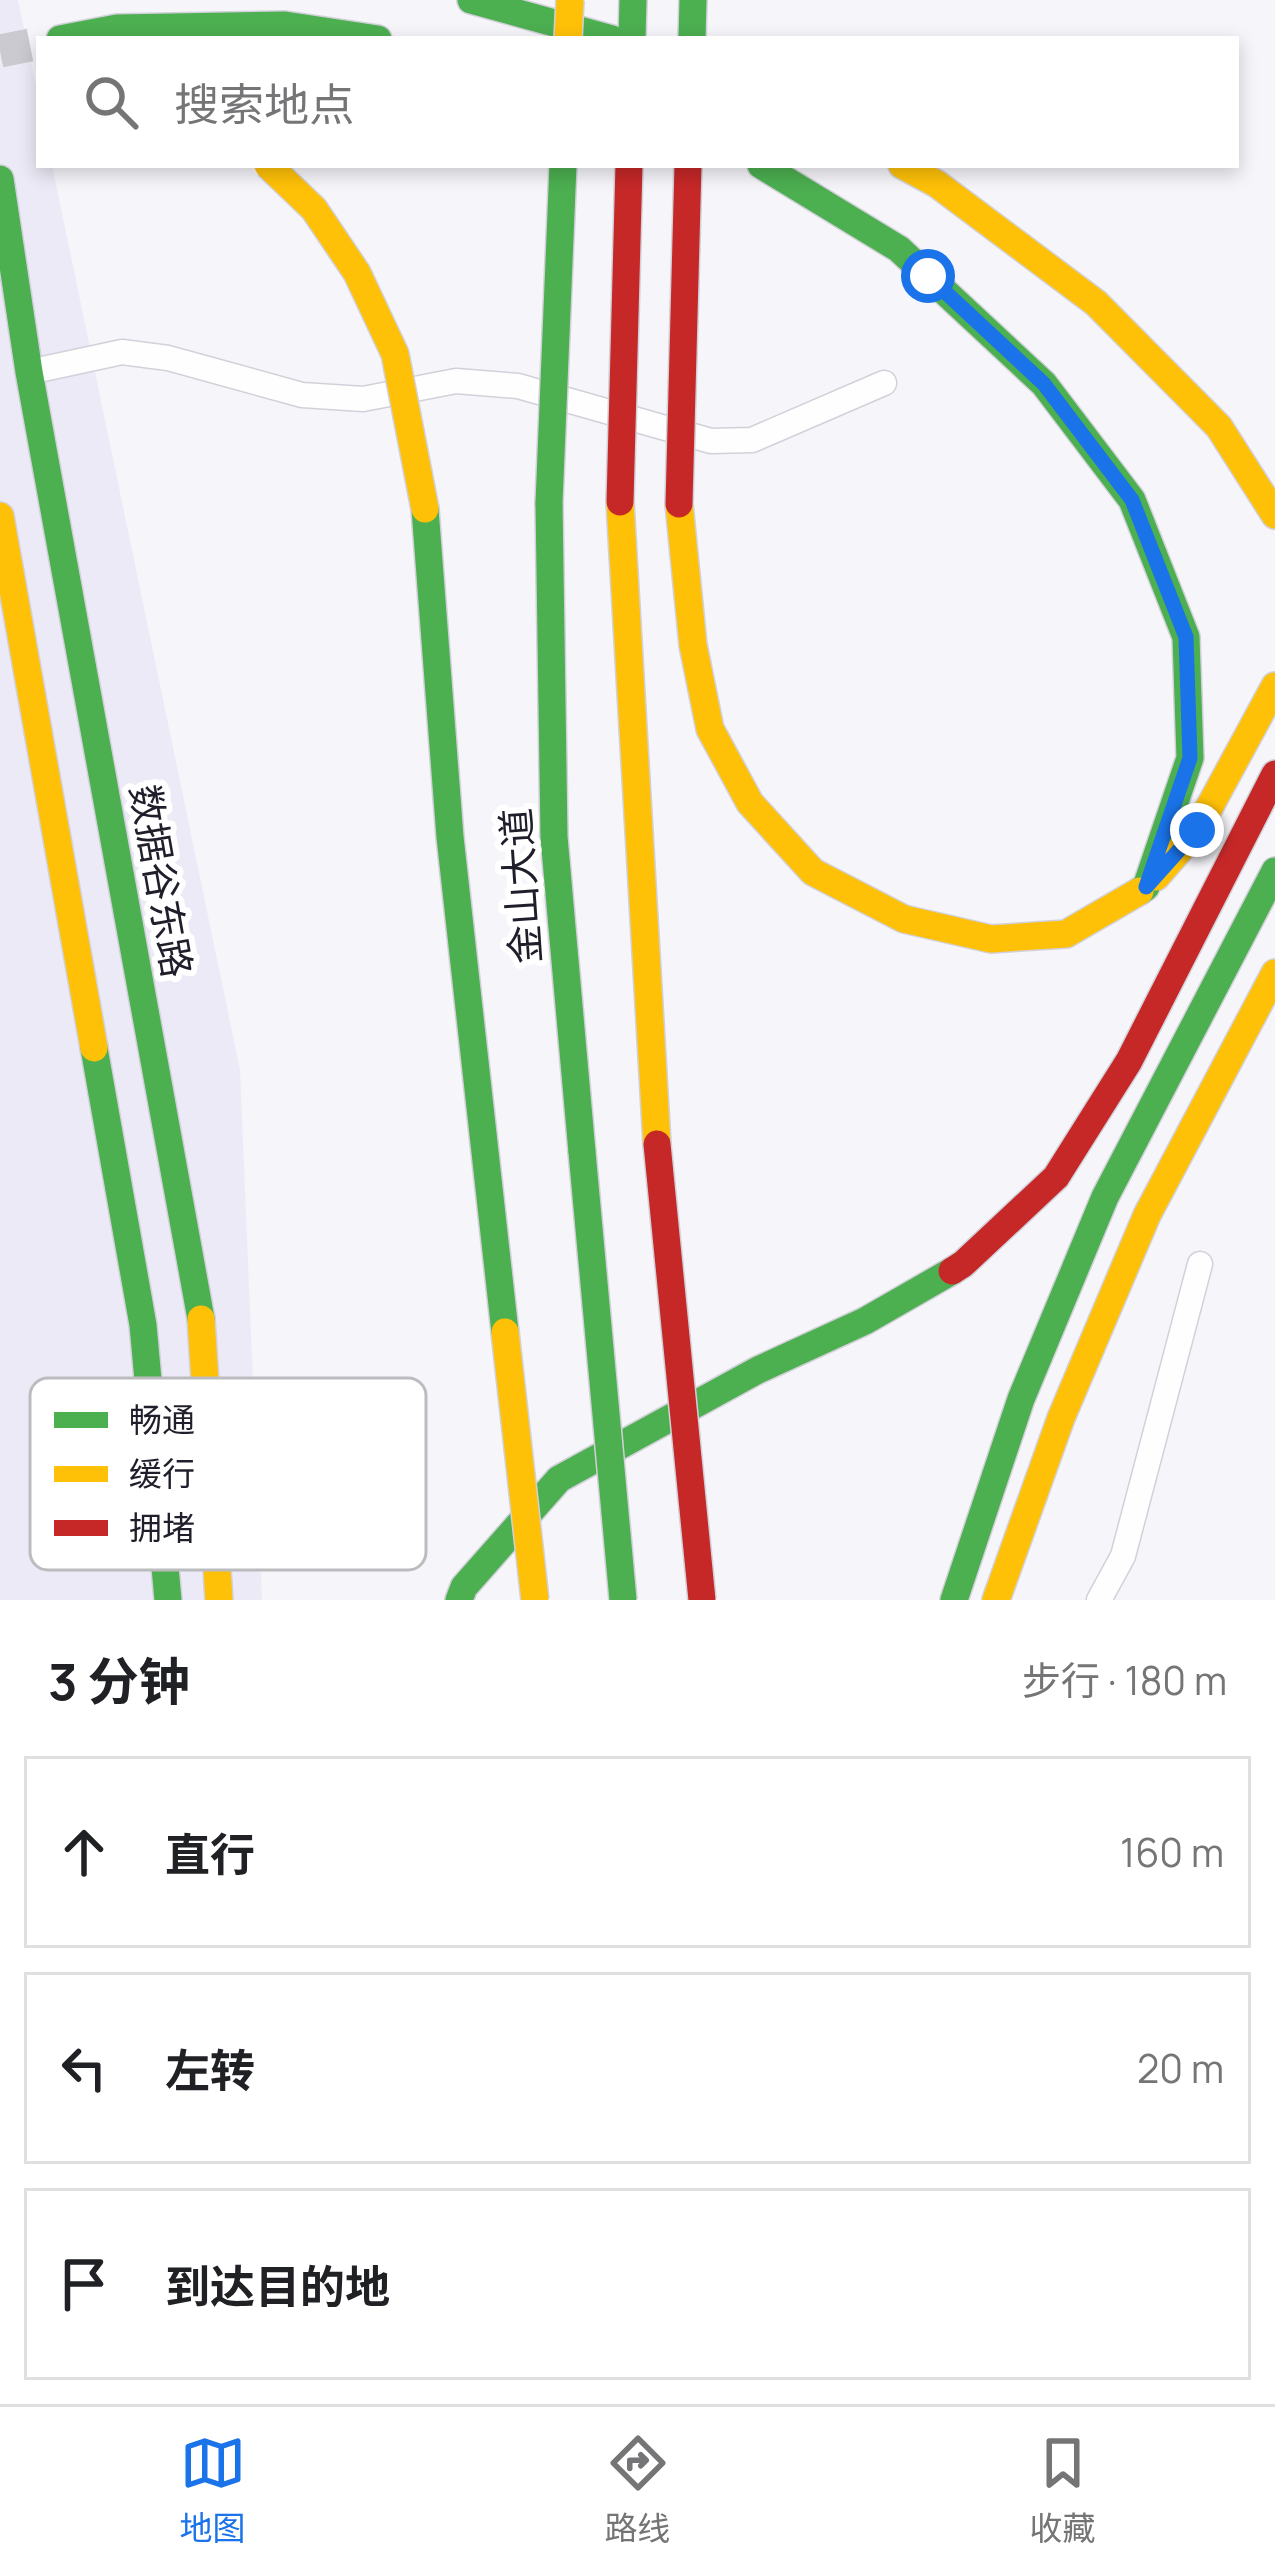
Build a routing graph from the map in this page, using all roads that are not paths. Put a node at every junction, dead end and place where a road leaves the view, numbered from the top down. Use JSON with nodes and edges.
{"nodes":[{"id":1,"x":471,"y":0,"type":"edge"},
{"id":2,"x":570,"y":0,"type":"edge"},
{"id":3,"x":634,"y":0,"type":"edge"},
{"id":4,"x":693,"y":0,"type":"edge"},
{"id":5,"x":76,"y":36,"type":"edge"},
{"id":6,"x":358,"y":36,"type":"edge"},
{"id":7,"x":568,"y":36,"type":"edge"},
{"id":8,"x":601,"y":36,"type":"edge"},
{"id":9,"x":632,"y":36,"type":"edge"},
{"id":10,"x":692,"y":36,"type":"edge"},
{"id":11,"x":271,"y":168,"type":"edge"},
{"id":12,"x":563,"y":168,"type":"edge"},
{"id":13,"x":629,"y":168,"type":"edge"},
{"id":14,"x":688,"y":168,"type":"edge"},
{"id":15,"x":766,"y":168,"type":"edge"},
{"id":16,"x":908,"y":168,"type":"edge"},
{"id":17,"x":0,"y":179,"type":"edge"},
{"id":18,"x":29,"y":372,"type":"junction"},
{"id":19,"x":884,"y":383,"type":"dead end"},
{"id":20,"x":0,"y":515,"type":"edge"},
{"id":21,"x":1275,"y":515,"type":"edge"},
{"id":22,"x":1275,"y":686,"type":"edge"},
{"id":23,"x":1275,"y":774,"type":"edge"},
{"id":24,"x":1275,"y":871,"type":"edge"},
{"id":25,"x":1146,"y":887,"type":"junction"},
{"id":26,"x":1275,"y":973,"type":"edge"},
{"id":27,"x":1199,"y":1264,"type":"dead end"},
{"id":28,"x":148,"y":1378,"type":"edge"},
{"id":29,"x":205,"y":1378,"type":"edge"},
{"id":30,"x":165,"y":1570,"type":"edge"},
{"id":31,"x":217,"y":1570,"type":"edge"},
{"id":32,"x":168,"y":1600,"type":"edge"},
{"id":33,"x":219,"y":1600,"type":"edge"},
{"id":34,"x":459,"y":1600,"type":"edge"},
{"id":35,"x":535,"y":1600,"type":"edge"},
{"id":36,"x":623,"y":1600,"type":"edge"},
{"id":37,"x":702,"y":1600,"type":"edge"},
{"id":38,"x":954,"y":1600,"type":"edge"},
{"id":39,"x":997,"y":1600,"type":"edge"},
{"id":40,"x":1099,"y":1600,"type":"edge"}],
"edges":[{"from":1,"to":8,"type":"main road"},
{"from":2,"to":7,"type":"main road","bridge":true},
{"from":3,"to":9,"type":"main road"},
{"from":4,"to":10,"type":"main road"},
{"from":5,"to":6,"type":"main road"},
{"from":11,"to":35,"type":"main road","bridge":true},
{"from":12,"to":36,"type":"main road","name":"金山大道","bridge":true},
{"from":13,"to":37,"type":"main road","bridge":true},
{"from":14,"to":25,"type":"main road","bridge":true},
{"from":15,"to":25,"type":"main road"},
{"from":16,"to":21,"type":"main road"},
{"from":17,"to":18,"type":"main road","name":"数据谷东路"},
{"from":18,"to":19,"type":"street"},
{"from":18,"to":29,"type":"main road","name":"数据谷东路"},
{"from":20,"to":28,"type":"main road"},
{"from":22,"to":25,"type":"main road"},
{"from":23,"to":34,"type":"main road"},
{"from":24,"to":38,"type":"main road"},
{"from":26,"to":39,"type":"main road"},
{"from":27,"to":40,"type":"street"},
{"from":30,"to":32,"type":"main road"},
{"from":31,"to":33,"type":"main road","name":"数据谷东路"}]}
